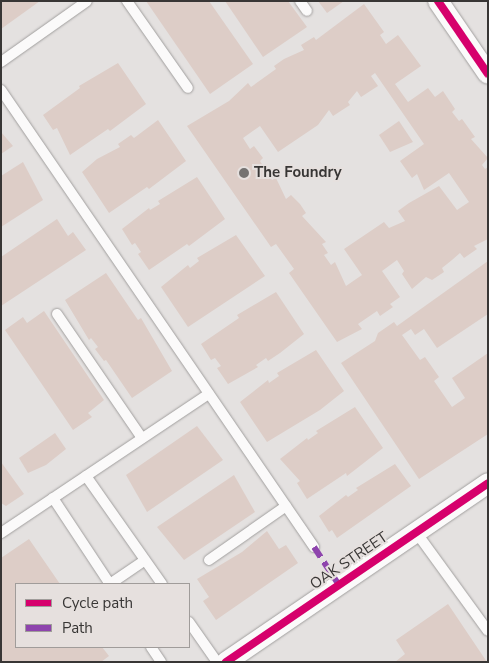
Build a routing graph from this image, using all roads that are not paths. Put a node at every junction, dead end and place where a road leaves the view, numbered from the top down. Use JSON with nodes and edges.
{"nodes":[{"id":1,"x":87,"y":1,"type":"edge"},
{"id":2,"x":127,"y":1,"type":"edge"},
{"id":3,"x":300,"y":1,"type":"edge"},
{"id":4,"x":438,"y":1,"type":"edge"},
{"id":5,"x":307,"y":11,"type":"dead end"},
{"id":6,"x":1,"y":62,"type":"edge"},
{"id":7,"x":488,"y":74,"type":"edge"},
{"id":8,"x":188,"y":88,"type":"dead end"},
{"id":9,"x":1,"y":90,"type":"edge"},
{"id":10,"x":57,"y":314,"type":"dead end"},
{"id":11,"x":209,"y":394,"type":"junction"},
{"id":12,"x":142,"y":438,"type":"junction"},
{"id":13,"x":86,"y":476,"type":"junction"},
{"id":14,"x":488,"y":483,"type":"edge"},
{"id":15,"x":53,"y":498,"type":"junction"},
{"id":16,"x":286,"y":506,"type":"junction"},
{"id":17,"x":416,"y":532,"type":"junction"},
{"id":18,"x":1,"y":533,"type":"edge"},
{"id":19,"x":314,"y":547,"type":"dead end"},
{"id":20,"x":145,"y":560,"type":"junction"},
{"id":21,"x":209,"y":560,"type":"dead end"},
{"id":22,"x":109,"y":583,"type":"edge"},
{"id":23,"x":111,"y":583,"type":"edge"},
{"id":24,"x":161,"y":583,"type":"edge"},
{"id":25,"x":190,"y":623,"type":"edge"},
{"id":26,"x":488,"y":631,"type":"edge"},
{"id":27,"x":152,"y":648,"type":"edge"},
{"id":28,"x":161,"y":662,"type":"edge"},
{"id":29,"x":217,"y":662,"type":"edge"},
{"id":30,"x":226,"y":662,"type":"edge"}],
"edges":[{"from":1,"to":6,"type":"lane"},
{"from":2,"to":8,"type":"lane"},
{"from":3,"to":5,"type":"lane"},
{"from":4,"to":7,"type":"street"},
{"from":9,"to":11,"type":"lane"},
{"from":10,"to":12,"type":"lane"},
{"from":11,"to":12,"type":"lane"},
{"from":11,"to":16,"type":"lane"},
{"from":12,"to":13,"type":"lane"},
{"from":13,"to":15,"type":"lane"},
{"from":13,"to":20,"type":"lane"},
{"from":14,"to":17,"type":"street","name":"OAK STREET"},
{"from":15,"to":18,"type":"lane"},
{"from":15,"to":22,"type":"lane"},
{"from":16,"to":19,"type":"lane"},
{"from":16,"to":21,"type":"lane"},
{"from":17,"to":26,"type":"lane"},
{"from":17,"to":30,"type":"street","name":"OAK STREET"},
{"from":20,"to":23,"type":"lane"},
{"from":20,"to":24,"type":"lane"},
{"from":25,"to":29,"type":"lane"},
{"from":27,"to":28,"type":"lane"}]}
